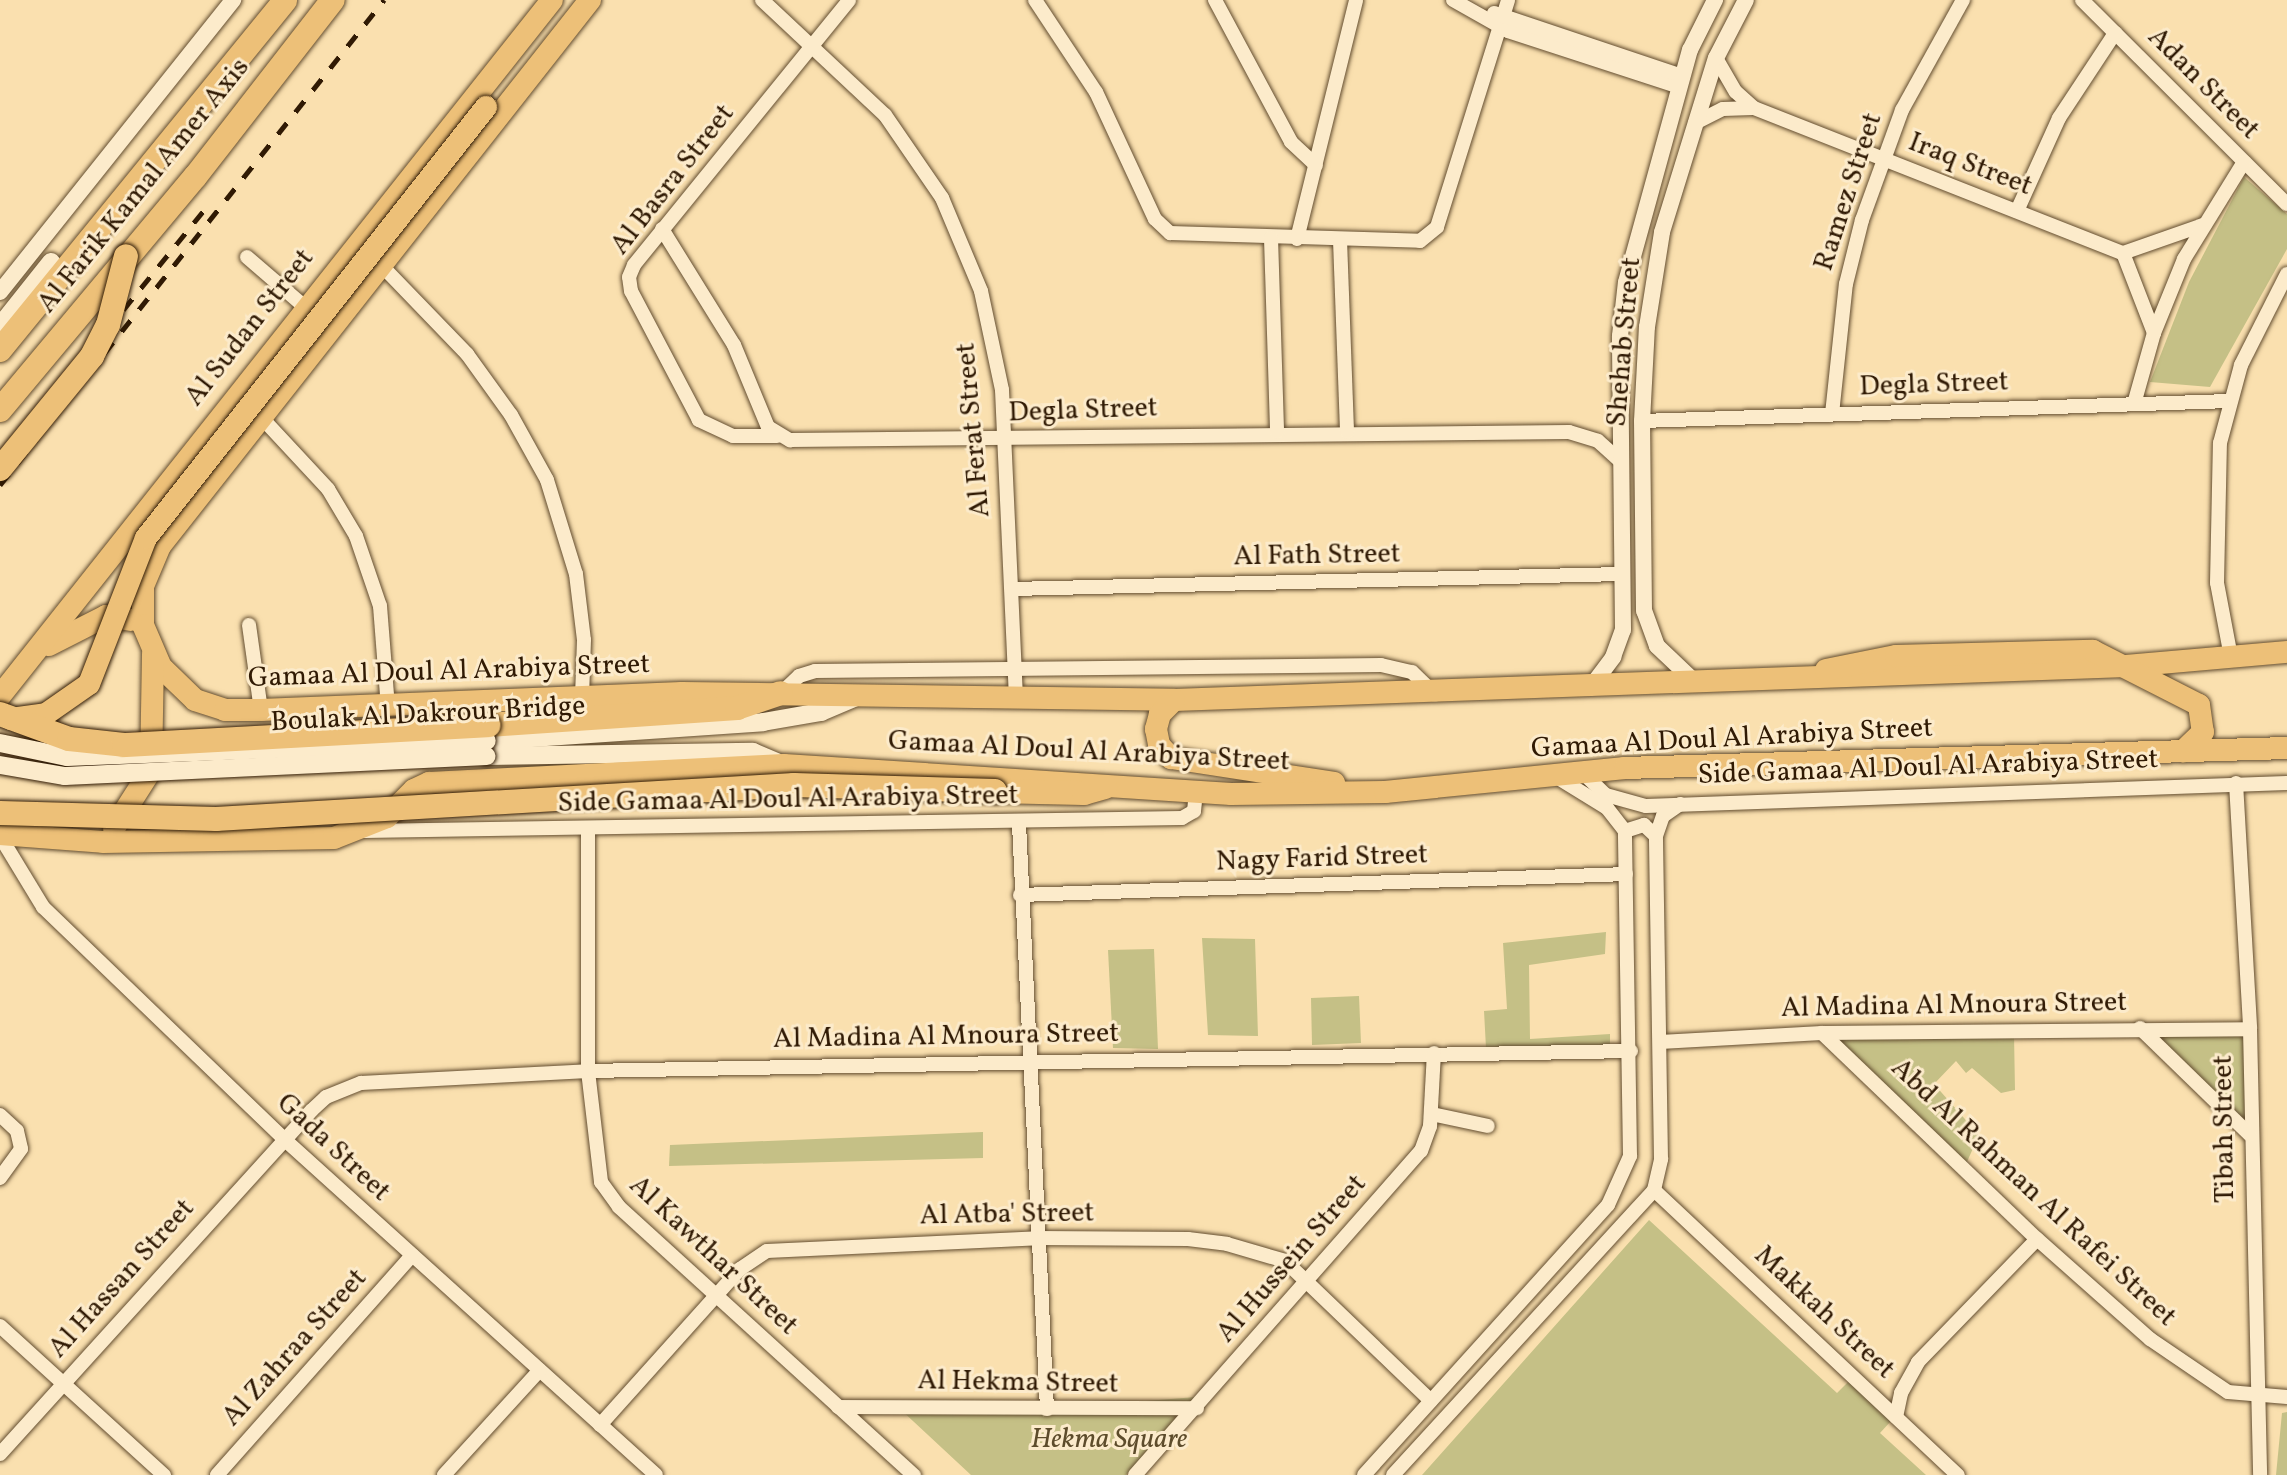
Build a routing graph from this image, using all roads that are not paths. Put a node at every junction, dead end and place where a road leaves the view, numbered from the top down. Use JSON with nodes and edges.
{"nodes":[{"id":1,"x":233,"y":0,"type":"edge"},
{"id":2,"x":285,"y":0,"type":"edge"},
{"id":3,"x":333,"y":0,"type":"edge"},
{"id":4,"x":552,"y":0,"type":"edge"},
{"id":5,"x":590,"y":0,"type":"edge"},
{"id":6,"x":762,"y":0,"type":"edge"},
{"id":7,"x":849,"y":0,"type":"edge"},
{"id":8,"x":1035,"y":0,"type":"edge"},
{"id":9,"x":1215,"y":0,"type":"edge"},
{"id":10,"x":1356,"y":0,"type":"edge"},
{"id":11,"x":1453,"y":0,"type":"edge"},
{"id":12,"x":1715,"y":0,"type":"edge"},
{"id":13,"x":1746,"y":0,"type":"edge"},
{"id":14,"x":1963,"y":0,"type":"edge"},
{"id":15,"x":2082,"y":0,"type":"edge"},
{"id":16,"x":1503,"y":14,"type":"edge"},
{"id":17,"x":2115,"y":33,"type":"junction"},
{"id":18,"x":517,"y":43,"type":"junction"},
{"id":19,"x":814,"y":44,"type":"junction"},
{"id":20,"x":1716,"y":58,"type":"junction"},
{"id":21,"x":1681,"y":81,"type":"junction"},
{"id":22,"x":1754,"y":108,"type":"junction"},
{"id":23,"x":1695,"y":123,"type":"junction"},
{"id":24,"x":1882,"y":158,"type":"junction"},
{"id":25,"x":2244,"y":162,"type":"junction"},
{"id":26,"x":1316,"y":165,"type":"junction"},
{"id":27,"x":2287,"y":204,"type":"edge"},
{"id":28,"x":2017,"y":211,"type":"junction"},
{"id":29,"x":2203,"y":225,"type":"junction"},
{"id":30,"x":662,"y":229,"type":"junction"},
{"id":31,"x":1271,"y":238,"type":"junction"},
{"id":32,"x":1297,"y":239,"type":"junction"},
{"id":33,"x":1340,"y":240,"type":"junction"},
{"id":34,"x":2123,"y":253,"type":"junction"},
{"id":35,"x":126,"y":256,"type":"junction"},
{"id":36,"x":247,"y":257,"type":"dead end"},
{"id":37,"x":51,"y":262,"type":"dead end"},
{"id":38,"x":384,"y":268,"type":"junction"},
{"id":39,"x":2287,"y":274,"type":"edge"},
{"id":40,"x":0,"y":292,"type":"edge"},
{"id":41,"x":305,"y":307,"type":"junction"},
{"id":42,"x":0,"y":326,"type":"edge"},
{"id":43,"x":2154,"y":333,"type":"junction"},
{"id":44,"x":0,"y":350,"type":"edge"},
{"id":45,"x":2228,"y":401,"type":"junction"},
{"id":46,"x":2134,"y":404,"type":"junction"},
{"id":47,"x":0,"y":410,"type":"edge"},
{"id":48,"x":1832,"y":414,"type":"junction"},
{"id":49,"x":262,"y":418,"type":"junction"},
{"id":50,"x":1642,"y":421,"type":"junction"},
{"id":51,"x":1277,"y":432,"type":"junction"},
{"id":52,"x":1347,"y":432,"type":"junction"},
{"id":53,"x":777,"y":436,"type":"junction"},
{"id":54,"x":1005,"y":440,"type":"junction"},
{"id":55,"x":1621,"y":462,"type":"junction"},
{"id":56,"x":0,"y":469,"type":"edge"},
{"id":57,"x":1623,"y":574,"type":"junction"},
{"id":58,"x":91,"y":580,"type":"junction"},
{"id":59,"x":1012,"y":589,"type":"junction"},
{"id":60,"x":141,"y":599,"type":"junction"},
{"id":61,"x":143,"y":625,"type":"junction"},
{"id":62,"x":249,"y":625,"type":"dead end"},
{"id":63,"x":1647,"y":629,"type":"junction"},
{"id":64,"x":1623,"y":630,"type":"junction"},
{"id":65,"x":2287,"y":652,"type":"edge"},
{"id":66,"x":153,"y":654,"type":"junction"},
{"id":67,"x":2231,"y":657,"type":"junction"},
{"id":68,"x":29,"y":659,"type":"junction"},
{"id":69,"x":2126,"y":666,"type":"junction"},
{"id":70,"x":1016,"y":672,"type":"junction"},
{"id":71,"x":1697,"y":684,"type":"junction"},
{"id":72,"x":1590,"y":688,"type":"junction"},
{"id":73,"x":781,"y":693,"type":"junction"},
{"id":74,"x":1436,"y":694,"type":"junction"},
{"id":75,"x":0,"y":696,"type":"edge"},
{"id":76,"x":1016,"y":696,"type":"junction"},
{"id":77,"x":582,"y":697,"type":"junction"},
{"id":78,"x":857,"y":697,"type":"junction"},
{"id":79,"x":1174,"y":700,"type":"junction"},
{"id":80,"x":388,"y":707,"type":"junction"},
{"id":81,"x":261,"y":710,"type":"junction"},
{"id":82,"x":0,"y":716,"type":"edge"},
{"id":83,"x":487,"y":741,"type":"junction"},
{"id":84,"x":0,"y":743,"type":"edge"},
{"id":85,"x":2287,"y":748,"type":"edge"},
{"id":86,"x":2183,"y":751,"type":"junction"},
{"id":87,"x":0,"y":765,"type":"edge"},
{"id":88,"x":784,"y":765,"type":"junction"},
{"id":89,"x":1583,"y":773,"type":"junction"},
{"id":90,"x":1555,"y":775,"type":"junction"},
{"id":91,"x":2236,"y":783,"type":"junction"},
{"id":92,"x":2287,"y":783,"type":"edge"},
{"id":93,"x":1105,"y":787,"type":"junction"},
{"id":94,"x":1385,"y":792,"type":"junction"},
{"id":95,"x":1196,"y":793,"type":"junction"},
{"id":96,"x":1680,"y":804,"type":"junction"},
{"id":97,"x":0,"y":813,"type":"edge"},
{"id":98,"x":1019,"y":824,"type":"junction"},
{"id":99,"x":588,"y":828,"type":"junction"},
{"id":100,"x":363,"y":831,"type":"junction"},
{"id":101,"x":1625,"y":831,"type":"junction"},
{"id":102,"x":0,"y":835,"type":"edge"},
{"id":103,"x":1656,"y":836,"type":"junction"},
{"id":104,"x":103,"y":842,"type":"junction"},
{"id":105,"x":1626,"y":874,"type":"junction"},
{"id":106,"x":1020,"y":895,"type":"junction"},
{"id":107,"x":2140,"y":1028,"type":"junction"},
{"id":108,"x":2250,"y":1029,"type":"junction"},
{"id":109,"x":1822,"y":1033,"type":"junction"},
{"id":110,"x":1660,"y":1042,"type":"junction"},
{"id":111,"x":1631,"y":1051,"type":"junction"},
{"id":112,"x":1434,"y":1053,"type":"junction"},
{"id":113,"x":1026,"y":1060,"type":"junction"},
{"id":114,"x":588,"y":1071,"type":"junction"},
{"id":115,"x":1432,"y":1114,"type":"junction"},
{"id":116,"x":0,"y":1115,"type":"edge"},
{"id":117,"x":1488,"y":1126,"type":"dead end"},
{"id":118,"x":2250,"y":1135,"type":"junction"},
{"id":119,"x":284,"y":1139,"type":"junction"},
{"id":120,"x":0,"y":1178,"type":"edge"},
{"id":121,"x":1654,"y":1190,"type":"junction"},
{"id":122,"x":1038,"y":1238,"type":"junction"},
{"id":123,"x":2037,"y":1239,"type":"junction"},
{"id":124,"x":412,"y":1255,"type":"junction"},
{"id":125,"x":1310,"y":1279,"type":"junction"},
{"id":126,"x":715,"y":1296,"type":"junction"},
{"id":127,"x":0,"y":1326,"type":"edge"},
{"id":128,"x":540,"y":1370,"type":"junction"},
{"id":129,"x":63,"y":1383,"type":"junction"},
{"id":130,"x":2287,"y":1397,"type":"edge"},
{"id":131,"x":2259,"y":1398,"type":"junction"},
{"id":132,"x":1431,"y":1401,"type":"junction"},
{"id":133,"x":838,"y":1407,"type":"junction"},
{"id":134,"x":1197,"y":1408,"type":"junction"},
{"id":135,"x":1047,"y":1409,"type":"junction"},
{"id":136,"x":1896,"y":1417,"type":"junction"},
{"id":137,"x":600,"y":1425,"type":"junction"},
{"id":138,"x":0,"y":1454,"type":"edge"},
{"id":139,"x":164,"y":1475,"type":"edge"},
{"id":140,"x":217,"y":1475,"type":"edge"},
{"id":141,"x":444,"y":1475,"type":"edge"},
{"id":142,"x":656,"y":1475,"type":"edge"},
{"id":143,"x":914,"y":1475,"type":"edge"},
{"id":144,"x":1135,"y":1475,"type":"edge"},
{"id":145,"x":1364,"y":1475,"type":"edge"},
{"id":146,"x":1393,"y":1475,"type":"edge"},
{"id":147,"x":1958,"y":1475,"type":"edge"},
{"id":148,"x":2260,"y":1475,"type":"edge"}],
"edges":[{"from":1,"to":40,"type":"street"},
{"from":2,"to":44,"type":"highway","name":"Al Farik Kamal Amer Axis"},
{"from":3,"to":35,"type":"highway","name":"Al Farik Kamal Amer Axis"},
{"from":4,"to":18,"type":"main road","name":"Al Sudan Street"},
{"from":5,"to":38,"type":"main road"},
{"from":6,"to":19,"type":"street","name":"Al Ferat Street"},
{"from":7,"to":19,"type":"street","name":"Al Basra Street"},
{"from":8,"to":31,"type":"street"},
{"from":9,"to":26,"type":"street"},
{"from":10,"to":26,"type":"street"},
{"from":11,"to":16,"type":"street"},
{"from":12,"to":21,"type":"street","name":"Shehab Street"},
{"from":13,"to":20,"type":"street","name":"Shehab Street"},
{"from":14,"to":24,"type":"street","name":"Ramez Street"},
{"from":15,"to":17,"type":"street","name":"Adan Street"},
{"from":16,"to":21,"type":"street"},
{"from":16,"to":33,"type":"street"},
{"from":17,"to":25,"type":"street","name":"Adan Street"},
{"from":17,"to":28,"type":"street"},
{"from":18,"to":41,"type":"main road","name":"Al Sudan Street"},
{"from":18,"to":82,"type":"main road","bridge":true},
{"from":19,"to":30,"type":"street","name":"Al Basra Street"},
{"from":19,"to":54,"type":"street","name":"Al Ferat Street"},
{"from":20,"to":22,"type":"street","name":"Iraq Street"},
{"from":20,"to":23,"type":"street","name":"Shehab Street"},
{"from":21,"to":55,"type":"street","name":"Shehab Street"},
{"from":22,"to":23,"type":"street","name":"Iraq Street"},
{"from":22,"to":24,"type":"street","name":"Iraq Street"},
{"from":23,"to":50,"type":"street","name":"Shehab Street"},
{"from":24,"to":28,"type":"street","name":"Iraq Street"},
{"from":24,"to":48,"type":"street","name":"Ramez Street"},
{"from":25,"to":27,"type":"street","name":"Adan Street"},
{"from":25,"to":29,"type":"street"},
{"from":26,"to":32,"type":"street"},
{"from":28,"to":34,"type":"street","name":"Iraq Street"},
{"from":29,"to":34,"type":"street"},
{"from":29,"to":43,"type":"street"},
{"from":30,"to":53,"type":"street"},
{"from":30,"to":53,"type":"street","name":"Al Basra Street"},
{"from":31,"to":32,"type":"street"},
{"from":31,"to":51,"type":"street"},
{"from":32,"to":33,"type":"street"},
{"from":33,"to":52,"type":"street"},
{"from":34,"to":43,"type":"street"},
{"from":35,"to":47,"type":"highway","name":"Al Farik Kamal Amer Axis"},
{"from":35,"to":56,"type":"highway","bridge":true},
{"from":36,"to":41,"type":"street"},
{"from":37,"to":42,"type":"main road"},
{"from":38,"to":49,"type":"main road"},
{"from":38,"to":77,"type":"street"},
{"from":39,"to":45,"type":"street"},
{"from":41,"to":58,"type":"main road","name":"Al Sudan Street"},
{"from":43,"to":46,"type":"street"},
{"from":45,"to":46,"type":"street","name":"Degla Street"},
{"from":45,"to":67,"type":"street"},
{"from":46,"to":48,"type":"street","name":"Degla Street"},
{"from":48,"to":50,"type":"street","name":"Degla Street"},
{"from":49,"to":60,"type":"main road"},
{"from":49,"to":80,"type":"street"},
{"from":50,"to":63,"type":"street","name":"Shehab Street"},
{"from":51,"to":52,"type":"street","name":"Degla Street"},
{"from":51,"to":54,"type":"street","name":"Degla Street"},
{"from":52,"to":55,"type":"street","name":"Degla Street"},
{"from":53,"to":54,"type":"street","name":"Degla Street"},
{"from":54,"to":59,"type":"street","name":"Al Ferat Street"},
{"from":55,"to":57,"type":"street","name":"Shehab Street"},
{"from":57,"to":59,"type":"street","name":"Al Fath Street"},
{"from":57,"to":64,"type":"street","name":"Shehab Street"},
{"from":58,"to":60,"type":"main road"},
{"from":58,"to":68,"type":"main road","name":"Al Sudan Street"},
{"from":59,"to":70,"type":"street","name":"Al Ferat Street"},
{"from":60,"to":61,"type":"main road"},
{"from":61,"to":66,"type":"main road","name":"Gamaa Al Doul Al Arabiya Street"},
{"from":61,"to":68,"type":"main road"},
{"from":62,"to":81,"type":"street"},
{"from":63,"to":64,"type":"street"},
{"from":63,"to":71,"type":"street"},
{"from":64,"to":72,"type":"street","name":"Shehab Street"},
{"from":65,"to":67,"type":"main road","name":"Gamaa Al Doul Al Arabiya Street"},
{"from":66,"to":81,"type":"main road","name":"Gamaa Al Doul Al Arabiya Street"},
{"from":66,"to":104,"type":"main road"},
{"from":67,"to":69,"type":"main road","name":"Gamaa Al Doul Al Arabiya Street"},
{"from":68,"to":75,"type":"main road","name":"Al Sudan Street"},
{"from":69,"to":71,"type":"main road","name":"Gamaa Al Doul Al Arabiya Street"},
{"from":69,"to":86,"type":"main road"},
{"from":70,"to":73,"type":"street"},
{"from":70,"to":74,"type":"street"},
{"from":70,"to":76,"type":"street","name":"Al Ferat Street"},
{"from":71,"to":72,"type":"main road","name":"Gamaa Al Doul Al Arabiya Street"},
{"from":72,"to":74,"type":"main road","name":"Gamaa Al Doul Al Arabiya Street"},
{"from":73,"to":77,"type":"main road","name":"Gamaa Al Doul Al Arabiya Street"},
{"from":73,"to":78,"type":"main road","name":"Gamaa Al Doul Al Arabiya Street"},
{"from":73,"to":83,"type":"highway"},
{"from":74,"to":79,"type":"main road","name":"Gamaa Al Doul Al Arabiya Street"},
{"from":76,"to":78,"type":"main road","name":"Gamaa Al Doul Al Arabiya Street"},
{"from":76,"to":79,"type":"main road","name":"Gamaa Al Doul Al Arabiya Street"},
{"from":77,"to":80,"type":"main road","name":"Gamaa Al Doul Al Arabiya Street"},
{"from":78,"to":83,"type":"main road","name":"Boulak Al Dakrour Bridge"},
{"from":79,"to":94,"type":"main road"},
{"from":80,"to":81,"type":"main road","name":"Gamaa Al Doul Al Arabiya Street"},
{"from":82,"to":83,"type":"highway","bridge":true},
{"from":83,"to":84,"type":"main road","name":"Boulak Al Dakrour Bridge","bridge":true},
{"from":83,"to":87,"type":"main road","name":"Boulak Al Dakrour Bridge","bridge":true},
{"from":83,"to":88,"type":"main road","name":"Boulak Al Dakrour Bridge"},
{"from":85,"to":86,"type":"main road","name":"Gamaa Al Doul Al Arabiya Street"},
{"from":86,"to":89,"type":"main road","name":"Gamaa Al Doul Al Arabiya Street"},
{"from":88,"to":93,"type":"main road","name":"Gamaa Al Doul Al Arabiya Street"},
{"from":88,"to":100,"type":"main road","name":"Gamaa Al Doul Al Arabiya Street"},
{"from":89,"to":90,"type":"main road","name":"Gamaa Al Doul Al Arabiya Street"},
{"from":89,"to":96,"type":"street","name":"Side Gamaa Al Doul Al Arabiya Street"},
{"from":90,"to":94,"type":"main road","name":"Gamaa Al Doul Al Arabiya Street"},
{"from":90,"to":101,"type":"street"},
{"from":91,"to":92,"type":"street","name":"Side Gamaa Al Doul Al Arabiya Street"},
{"from":91,"to":96,"type":"street","name":"Side Gamaa Al Doul Al Arabiya Street"},
{"from":91,"to":108,"type":"street","name":"Tibah Street"},
{"from":93,"to":95,"type":"main road","name":"Gamaa Al Doul Al Arabiya Street"},
{"from":93,"to":97,"type":"highway","bridge":true},
{"from":94,"to":95,"type":"main road","name":"Gamaa Al Doul Al Arabiya Street"},
{"from":95,"to":98,"type":"street","name":"Side Gamaa Al Doul Al Arabiya Street"},
{"from":96,"to":103,"type":"street"},
{"from":98,"to":99,"type":"street","name":"Side Gamaa Al Doul Al Arabiya Street"},
{"from":98,"to":106,"type":"street"},
{"from":99,"to":100,"type":"street","name":"Side Gamaa Al Doul Al Arabiya Street"},
{"from":99,"to":114,"type":"street","name":"Al Kawthar Street"},
{"from":100,"to":104,"type":"main road","name":"Gamaa Al Doul Al Arabiya Street"},
{"from":101,"to":103,"type":"street"},
{"from":101,"to":105,"type":"street"},
{"from":102,"to":104,"type":"main road","name":"Gamaa Al Doul Al Arabiya Street"},
{"from":102,"to":119,"type":"street","name":"Gada Street"},
{"from":103,"to":110,"type":"street"},
{"from":105,"to":106,"type":"street","name":"Nagy Farid Street"},
{"from":105,"to":111,"type":"street"},
{"from":106,"to":113,"type":"street"},
{"from":107,"to":108,"type":"street","name":"Al Madina Al Mnoura Street"},
{"from":107,"to":109,"type":"street","name":"Al Madina Al Mnoura Street"},
{"from":107,"to":118,"type":"street"},
{"from":108,"to":118,"type":"street","name":"Tibah Street"},
{"from":109,"to":110,"type":"street","name":"Al Madina Al Mnoura Street"},
{"from":109,"to":123,"type":"street","name":"Abd Al Rahman Al Rafei Street"},
{"from":110,"to":121,"type":"street"},
{"from":111,"to":112,"type":"street","name":"Al Madina Al Mnoura Street"},
{"from":111,"to":132,"type":"street"},
{"from":112,"to":113,"type":"street","name":"Al Madina Al Mnoura Street"},
{"from":112,"to":115,"type":"street","name":"Al Hussein Street"},
{"from":113,"to":114,"type":"street","name":"Al Madina Al Mnoura Street"},
{"from":113,"to":122,"type":"street"},
{"from":114,"to":119,"type":"street","name":"Al Madina Al Mnoura Street"},
{"from":114,"to":126,"type":"street","name":"Al Kawthar Street"},
{"from":115,"to":117,"type":"street"},
{"from":115,"to":125,"type":"street","name":"Al Hussein Street"},
{"from":116,"to":120,"type":"street"},
{"from":118,"to":131,"type":"street","name":"Tibah Street"},
{"from":119,"to":124,"type":"street","name":"Gada Street"},
{"from":119,"to":129,"type":"street","name":"Al Hassan Street"},
{"from":121,"to":136,"type":"street","name":"Makkah Street"},
{"from":121,"to":146,"type":"street"},
{"from":122,"to":125,"type":"street","name":"Al Atba' Street"},
{"from":122,"to":126,"type":"street","name":"Al Atba' Street"},
{"from":122,"to":135,"type":"street"},
{"from":123,"to":131,"type":"street","name":"Abd Al Rahman Al Rafei Street"},
{"from":123,"to":136,"type":"street"},
{"from":124,"to":128,"type":"street","name":"Gada Street"},
{"from":124,"to":140,"type":"street","name":"Al Zahraa Street"},
{"from":125,"to":132,"type":"street","name":"Al Atba' Street"},
{"from":125,"to":134,"type":"street","name":"Al Hussein Street"},
{"from":126,"to":133,"type":"street","name":"Al Kawthar Street"},
{"from":126,"to":137,"type":"street","name":"Al Atba' Street"},
{"from":127,"to":129,"type":"street"},
{"from":128,"to":137,"type":"street","name":"Gada Street"},
{"from":128,"to":141,"type":"street"},
{"from":129,"to":138,"type":"street","name":"Al Hassan Street"},
{"from":129,"to":139,"type":"street"},
{"from":130,"to":131,"type":"street","name":"Abd Al Rahman Al Rafei Street"},
{"from":131,"to":148,"type":"street","name":"Tibah Street"},
{"from":132,"to":145,"type":"street"},
{"from":133,"to":135,"type":"street","name":"Al Hekma Street"},
{"from":133,"to":143,"type":"street","name":"Al Kawthar Street"},
{"from":134,"to":135,"type":"street","name":"Al Hekma Street"},
{"from":134,"to":144,"type":"street","name":"Al Hussein Street"},
{"from":136,"to":147,"type":"street","name":"Makkah Street"},
{"from":137,"to":142,"type":"street","name":"Gada Street"}]}
